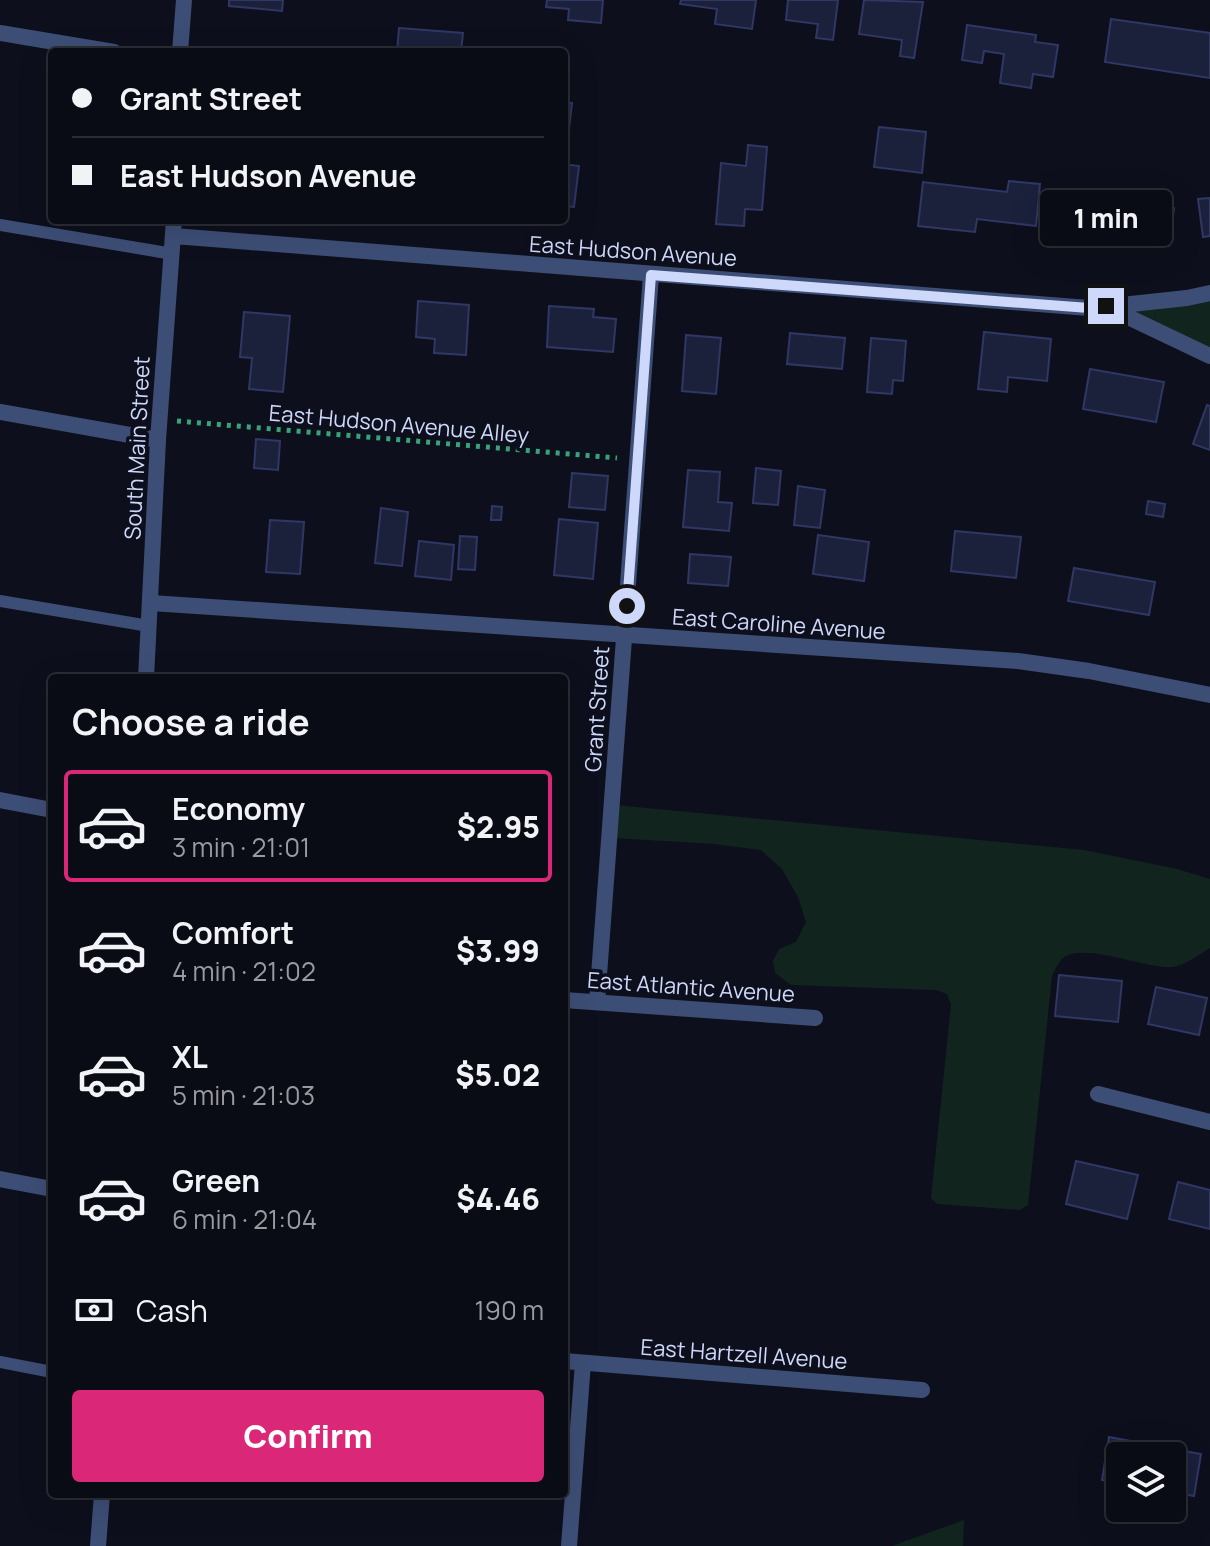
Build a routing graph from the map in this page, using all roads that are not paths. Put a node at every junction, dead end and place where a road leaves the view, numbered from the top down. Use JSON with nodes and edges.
{"nodes":[{"id":1,"x":184,"y":0,"type":"edge"},
{"id":2,"x":0,"y":33,"type":"edge"},
{"id":3,"x":90,"y":48,"type":"edge"},
{"id":4,"x":180,"y":48,"type":"edge"},
{"id":5,"x":0,"y":225,"type":"edge"},
{"id":6,"x":174,"y":228,"type":"edge"},
{"id":7,"x":173,"y":254,"type":"junction"},
{"id":8,"x":651,"y":275,"type":"junction"},
{"id":9,"x":1210,"y":293,"type":"edge"},
{"id":10,"x":1089,"y":308,"type":"junction"},
{"id":11,"x":1210,"y":356,"type":"edge"},
{"id":12,"x":0,"y":412,"type":"edge"},
{"id":13,"x":158,"y":440,"type":"junction"},
{"id":14,"x":0,"y":601,"type":"edge"},
{"id":15,"x":151,"y":603,"type":"junction"},
{"id":16,"x":149,"y":626,"type":"junction"},
{"id":17,"x":625,"y":635,"type":"junction"},
{"id":18,"x":146,"y":674,"type":"edge"},
{"id":19,"x":1210,"y":695,"type":"edge"},
{"id":20,"x":0,"y":800,"type":"edge"},
{"id":21,"x":48,"y":809,"type":"edge"},
{"id":22,"x":568,"y":1000,"type":"edge"},
{"id":23,"x":597,"y":1002,"type":"junction"},
{"id":24,"x":815,"y":1018,"type":"dead end"},
{"id":25,"x":1098,"y":1094,"type":"dead end"},
{"id":26,"x":1210,"y":1122,"type":"edge"},
{"id":27,"x":0,"y":1179,"type":"edge"},
{"id":28,"x":48,"y":1188,"type":"edge"},
{"id":29,"x":568,"y":1361,"type":"edge"},
{"id":30,"x":0,"y":1362,"type":"edge"},
{"id":31,"x":583,"y":1363,"type":"junction"},
{"id":32,"x":48,"y":1371,"type":"edge"},
{"id":33,"x":922,"y":1390,"type":"dead end"},
{"id":34,"x":102,"y":1498,"type":"edge"},
{"id":35,"x":98,"y":1546,"type":"edge"},
{"id":36,"x":569,"y":1546,"type":"edge"}],
"edges":[{"from":1,"to":4,"type":"street"},
{"from":2,"to":3,"type":"street"},
{"from":5,"to":7,"type":"lane"},
{"from":6,"to":7,"type":"street","name":"South Main Street"},
{"from":6,"to":8,"type":"street","name":"East Hudson Avenue"},
{"from":7,"to":13,"type":"street","name":"South Main Street"},
{"from":8,"to":10,"type":"street","name":"East Hudson Avenue"},
{"from":8,"to":17,"type":"street","name":"Grant Street"},
{"from":9,"to":10,"type":"street","name":"East Hudson Avenue"},
{"from":10,"to":11,"type":"street","name":"East Hudson Avenue"},
{"from":12,"to":13,"type":"street"},
{"from":13,"to":15,"type":"street","name":"South Main Street"},
{"from":14,"to":16,"type":"lane"},
{"from":15,"to":16,"type":"street","name":"South Main Street"},
{"from":15,"to":17,"type":"street","name":"East Caroline Avenue"},
{"from":16,"to":18,"type":"street","name":"South Main Street"},
{"from":17,"to":19,"type":"street","name":"East Caroline Avenue"},
{"from":17,"to":23,"type":"street","name":"Grant Street"},
{"from":20,"to":21,"type":"street"},
{"from":22,"to":23,"type":"street","name":"East Atlantic Avenue"},
{"from":23,"to":24,"type":"street","name":"East Atlantic Avenue"},
{"from":25,"to":26,"type":"street"},
{"from":27,"to":28,"type":"street"},
{"from":29,"to":31,"type":"street","name":"East Hartzell Avenue"},
{"from":30,"to":32,"type":"lane"},
{"from":31,"to":33,"type":"street","name":"East Hartzell Avenue"},
{"from":31,"to":36,"type":"street"},
{"from":34,"to":35,"type":"street"}]}
